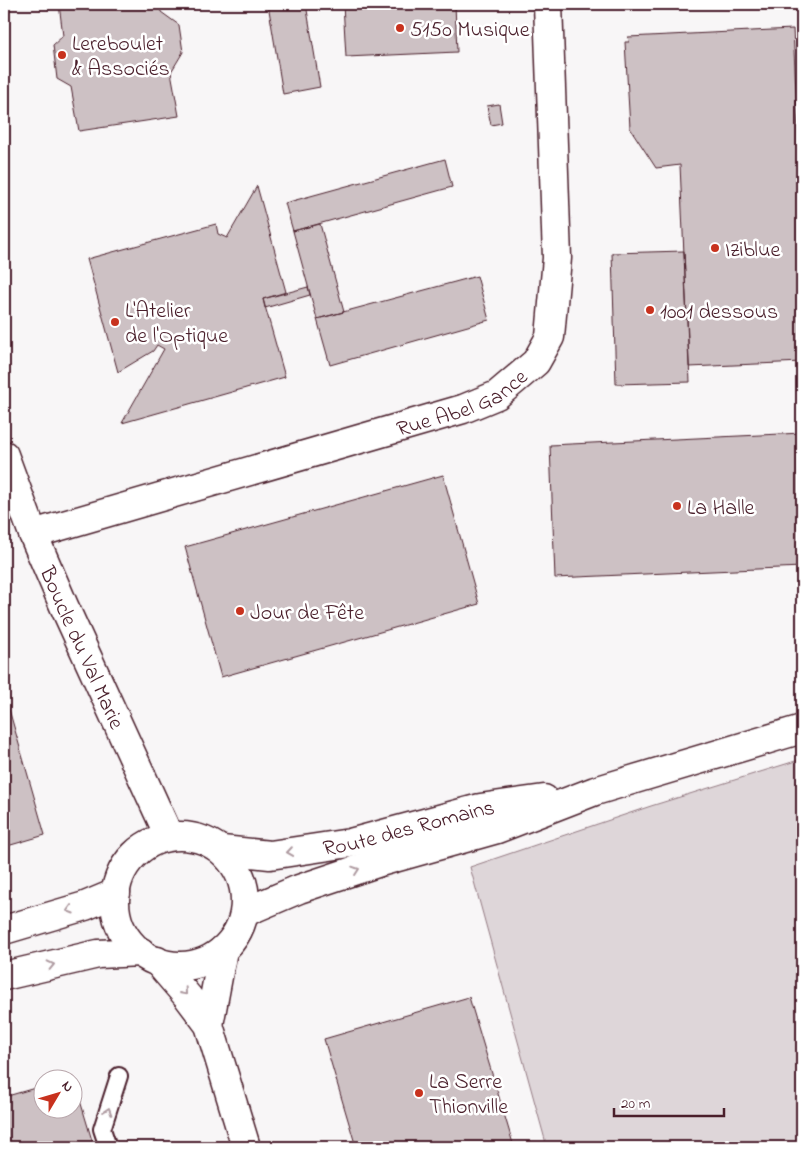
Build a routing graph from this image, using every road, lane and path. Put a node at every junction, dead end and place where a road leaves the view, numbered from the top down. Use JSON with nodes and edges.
{"nodes":[{"id":1,"x":548,"y":4,"type":"edge"},
{"id":2,"x":4,"y":456,"type":"edge"},
{"id":3,"x":33,"y":534,"type":"junction"},
{"id":4,"x":802,"y":729,"type":"edge"},
{"id":5,"x":594,"y":791,"type":"junction"},
{"id":6,"x":169,"y":836,"type":"junction"},
{"id":7,"x":222,"y":850,"type":"junction"},
{"id":8,"x":116,"y":893,"type":"junction"},
{"id":9,"x":245,"y":912,"type":"junction"},
{"id":10,"x":4,"y":930,"type":"edge"},
{"id":11,"x":223,"y":950,"type":"junction"},
{"id":12,"x":149,"y":957,"type":"junction"},
{"id":13,"x":4,"y":976,"type":"edge"},
{"id":14,"x":209,"y":1025,"type":"junction"},
{"id":15,"x":119,"y":1076,"type":"dead end"},
{"id":16,"x":108,"y":1147,"type":"edge"},
{"id":17,"x":246,"y":1147,"type":"edge"}],
"edges":[{"from":1,"to":3,"type":"street","name":"Rue Abel Gance"},
{"from":2,"to":3,"type":"street","name":"Boucle du Val Marie"},
{"from":3,"to":6,"type":"street","name":"Boucle du Val Marie"},
{"from":4,"to":5,"type":"street","name":"Route des Romains"},
{"from":5,"to":7,"type":"street","name":"Route des Romains","one_way":true},
{"from":9,"to":5,"type":"street","name":"Route des Romains","one_way":true},
{"from":6,"to":7,"type":"street","name":"Route des Romains"},
{"from":6,"to":8,"type":"street","name":"Route des Romains"},
{"from":7,"to":9,"type":"street","name":"Route des Romains"},
{"from":8,"to":10,"type":"street","one_way":true},
{"from":8,"to":12,"type":"street","name":"Route des Romains"},
{"from":9,"to":11,"type":"street","name":"Route des Romains"},
{"from":11,"to":12,"type":"street","name":"Route des Romains"},
{"from":11,"to":14,"type":"street"},
{"from":13,"to":12,"type":"street","name":"Route des Romains","one_way":true},
{"from":12,"to":14,"type":"street","one_way":true},
{"from":14,"to":17,"type":"street"},
{"from":16,"to":15,"type":"lane","one_way":true}]}
